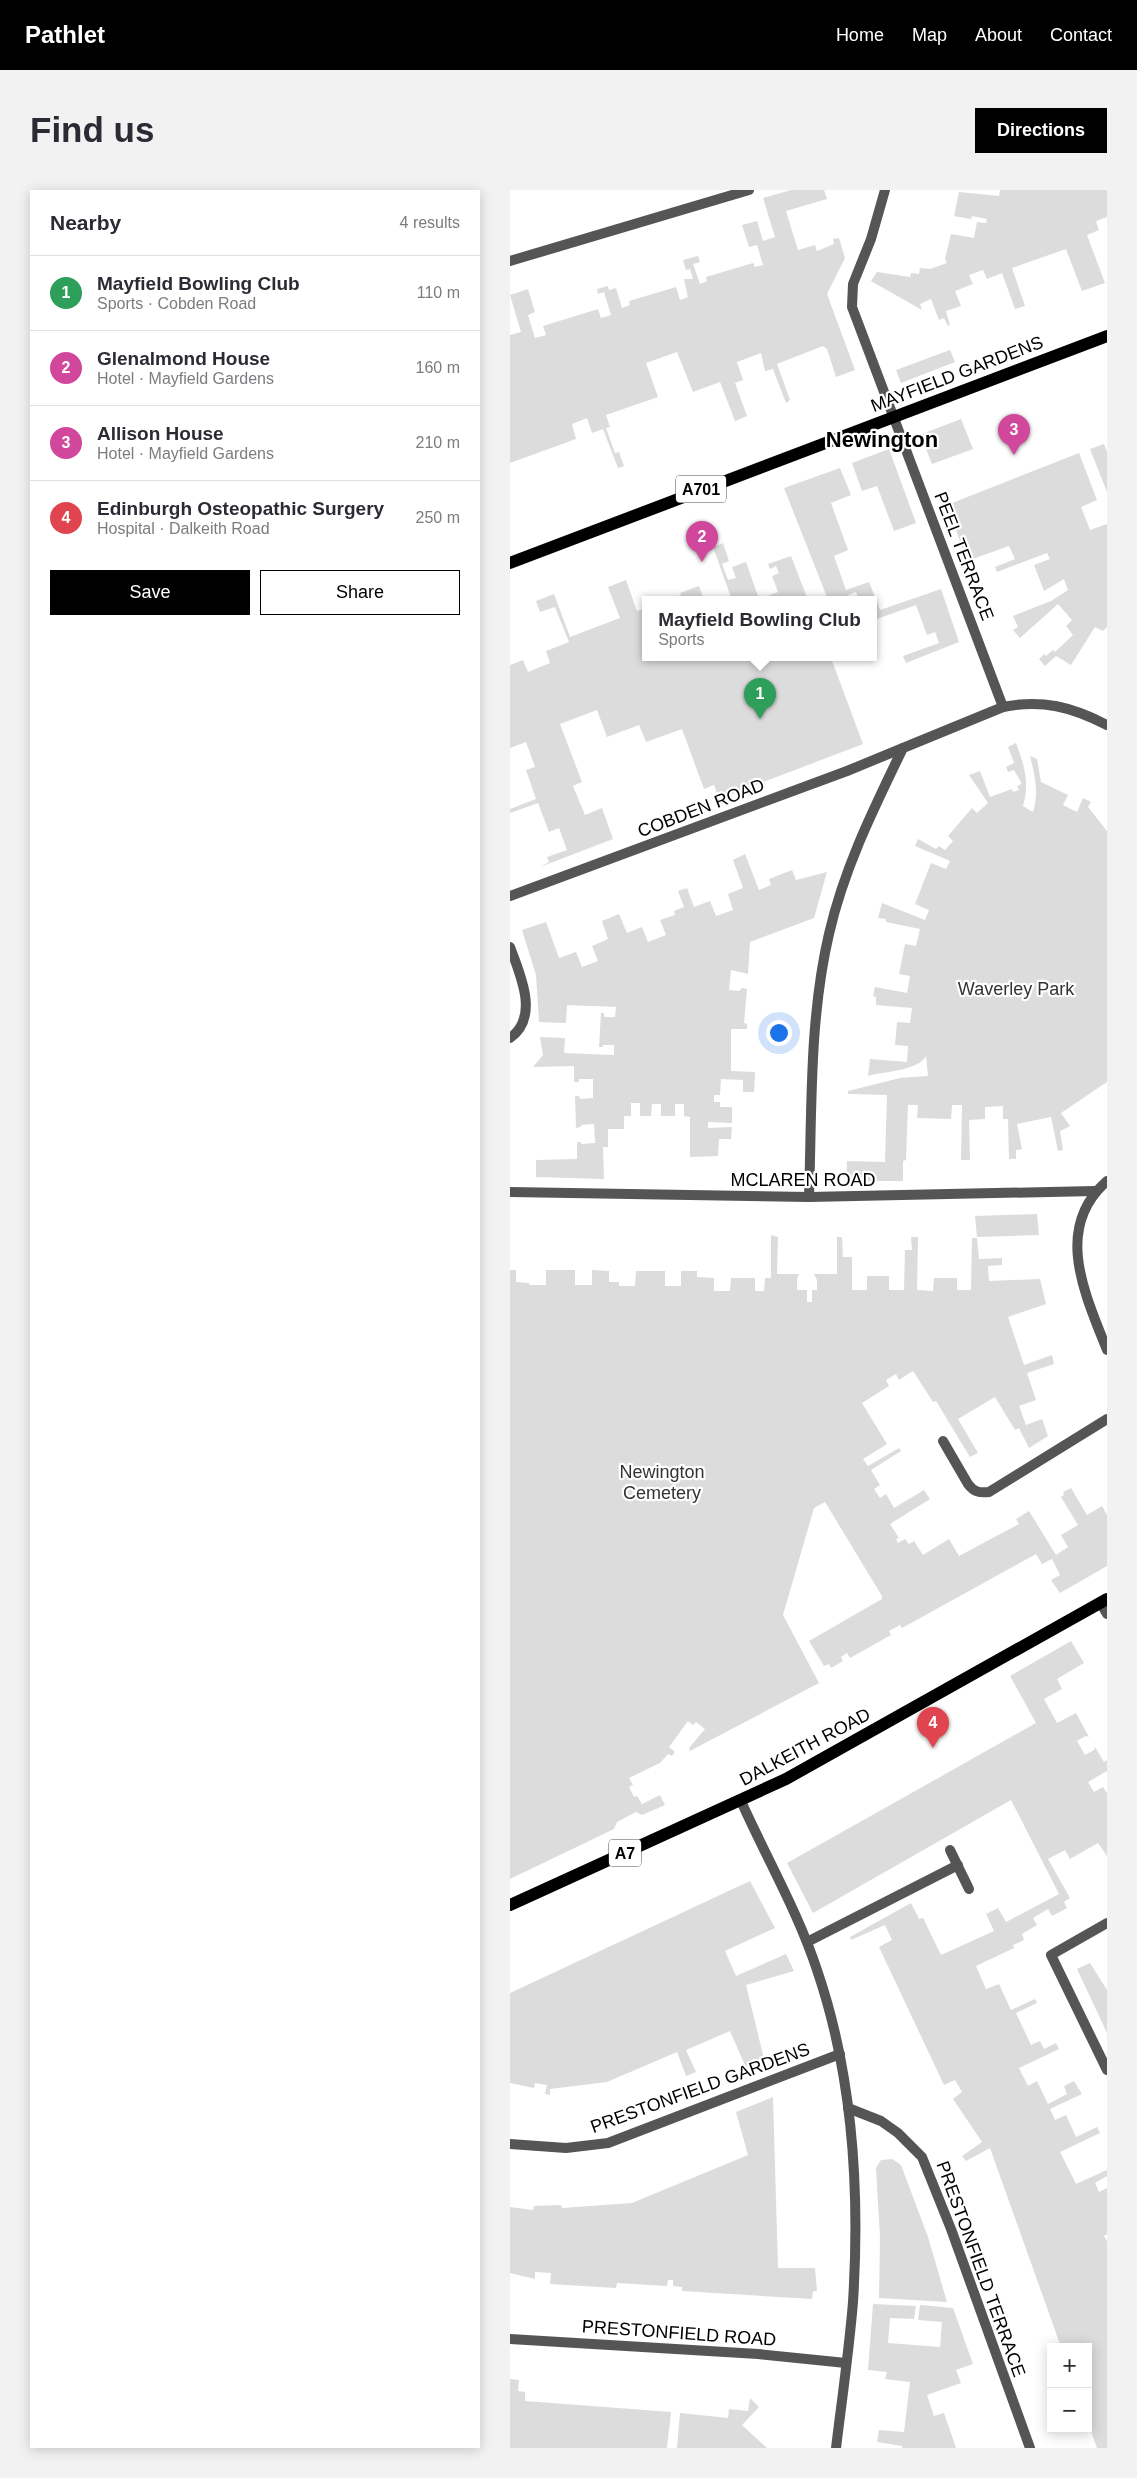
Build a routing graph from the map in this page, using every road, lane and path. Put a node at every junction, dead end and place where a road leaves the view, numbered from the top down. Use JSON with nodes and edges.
{"nodes":[{"id":1,"x":749,"y":190,"type":"edge"},
{"id":2,"x":885,"y":190,"type":"edge"},
{"id":3,"x":510,"y":261,"type":"edge"},
{"id":4,"x":1107,"y":336,"type":"edge"},
{"id":5,"x":894,"y":418,"type":"junction"},
{"id":6,"x":510,"y":563,"type":"edge"},
{"id":7,"x":1003,"y":707,"type":"junction"},
{"id":8,"x":1107,"y":725,"type":"edge"},
{"id":9,"x":903,"y":748,"type":"junction"},
{"id":10,"x":510,"y":896,"type":"edge"},
{"id":11,"x":510,"y":948,"type":"edge"},
{"id":12,"x":510,"y":1038,"type":"edge"},
{"id":13,"x":1107,"y":1181,"type":"edge"},
{"id":14,"x":510,"y":1192,"type":"edge"},
{"id":15,"x":1095,"y":1192,"type":"junction"},
{"id":16,"x":809,"y":1197,"type":"junction"},
{"id":17,"x":1107,"y":1350,"type":"edge"},
{"id":18,"x":1107,"y":1419,"type":"edge"},
{"id":19,"x":943,"y":1442,"type":"dead end"},
{"id":20,"x":1104,"y":1600,"type":"edge"},
{"id":21,"x":1107,"y":1614,"type":"edge"},
{"id":22,"x":741,"y":1801,"type":"junction"},
{"id":23,"x":950,"y":1850,"type":"dead end"},
{"id":24,"x":958,"y":1865,"type":"junction"},
{"id":25,"x":969,"y":1889,"type":"dead end"},
{"id":26,"x":510,"y":1905,"type":"edge"},
{"id":27,"x":1107,"y":1923,"type":"edge"},
{"id":28,"x":807,"y":1942,"type":"junction"},
{"id":29,"x":840,"y":2054,"type":"junction"},
{"id":30,"x":1107,"y":2070,"type":"edge"},
{"id":31,"x":848,"y":2108,"type":"junction"},
{"id":32,"x":510,"y":2144,"type":"edge"},
{"id":33,"x":510,"y":2339,"type":"edge"},
{"id":34,"x":846,"y":2363,"type":"junction"},
{"id":35,"x":836,"y":2448,"type":"edge"},
{"id":36,"x":1030,"y":2448,"type":"edge"}],
"edges":[{"from":1,"to":3,"type":"street"},
{"from":2,"to":5,"type":"street","name":"PEEL TERRACE"},
{"from":4,"to":5,"type":"main road","name":"MAYFIELD GARDENS","number":"A701"},
{"from":5,"to":6,"type":"main road","name":"MAYFIELD GARDENS","number":"A701"},
{"from":5,"to":7,"type":"street","name":"PEEL TERRACE"},
{"from":7,"to":8,"type":"street","name":"COBDEN ROAD"},
{"from":7,"to":9,"type":"street","name":"COBDEN ROAD"},
{"from":9,"to":10,"type":"street","name":"COBDEN ROAD"},
{"from":9,"to":16,"type":"street"},
{"from":11,"to":12,"type":"street"},
{"from":13,"to":15,"type":"street"},
{"from":14,"to":16,"type":"street","name":"MCLAREN ROAD"},
{"from":15,"to":16,"type":"street","name":"MCLAREN ROAD"},
{"from":15,"to":17,"type":"street"},
{"from":18,"to":19,"type":"street"},
{"from":20,"to":21,"type":"street"},
{"from":20,"to":22,"type":"main road","name":"DALKEITH ROAD","number":"A7"},
{"from":22,"to":26,"type":"main road","name":"DALKEITH ROAD","number":"A7"},
{"from":22,"to":28,"type":"street"},
{"from":23,"to":24,"type":"street"},
{"from":24,"to":25,"type":"street"},
{"from":24,"to":28,"type":"street"},
{"from":27,"to":30,"type":"street"},
{"from":28,"to":29,"type":"street"},
{"from":29,"to":31,"type":"street"},
{"from":29,"to":32,"type":"street","name":"PRESTONFIELD GARDENS"},
{"from":31,"to":34,"type":"street"},
{"from":31,"to":36,"type":"street","name":"PRESTONFIELD TERRACE"},
{"from":33,"to":34,"type":"street","name":"PRESTONFIELD ROAD"},
{"from":34,"to":35,"type":"street"}]}
